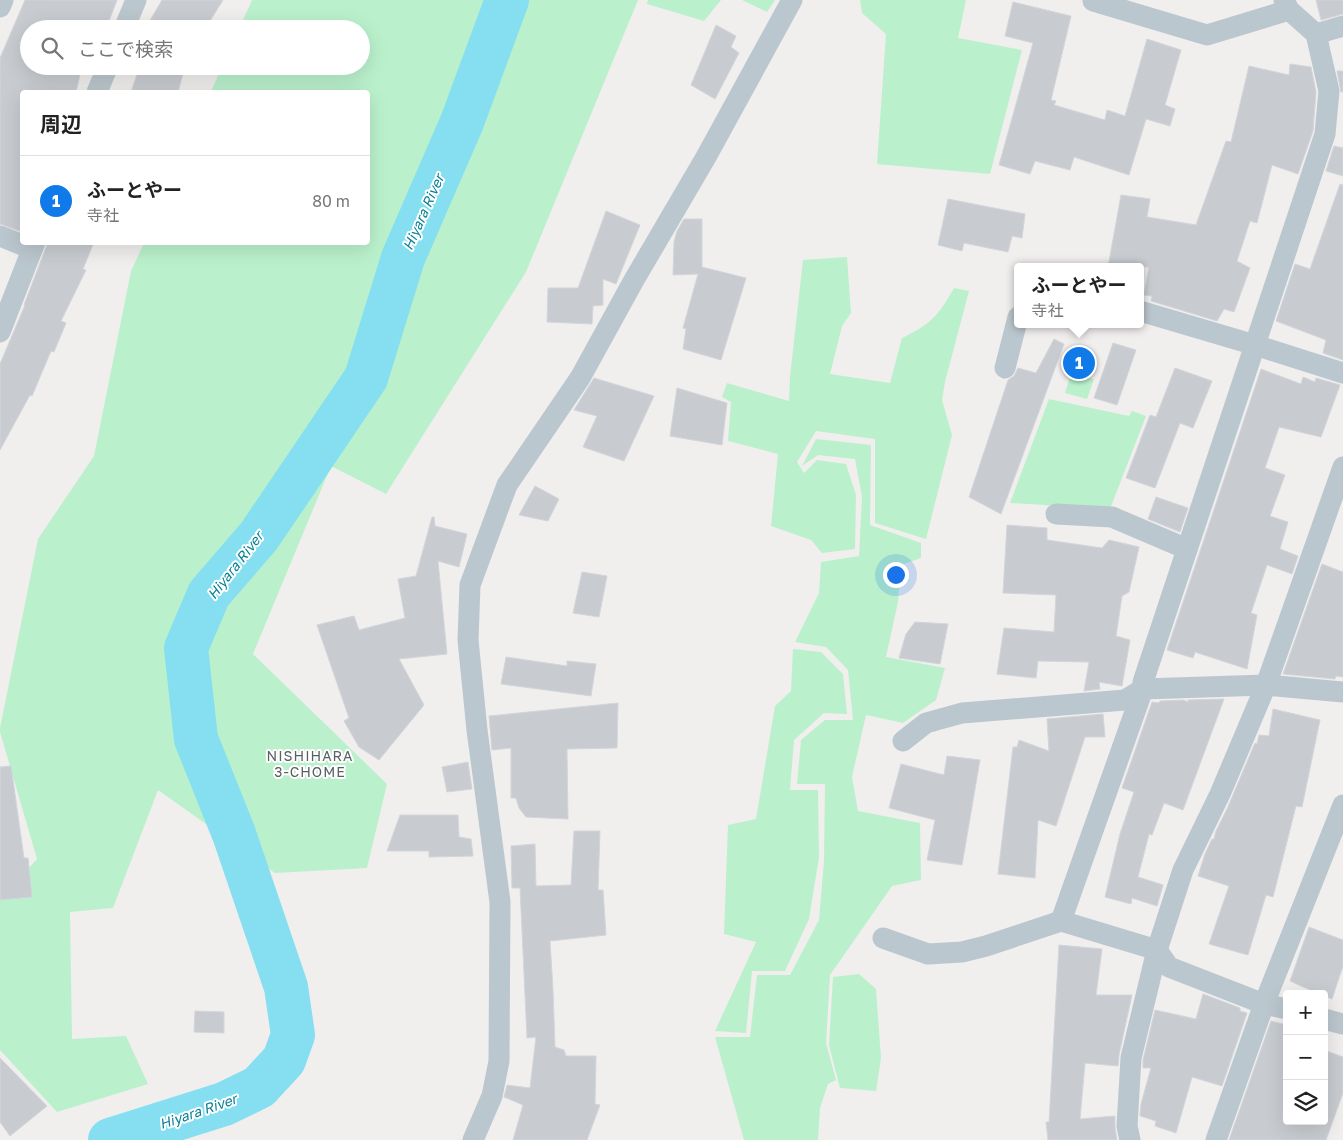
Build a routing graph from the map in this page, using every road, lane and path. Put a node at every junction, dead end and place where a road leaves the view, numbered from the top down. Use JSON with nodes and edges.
{"nodes":[{"id":1,"x":3,"y":0,"type":"edge"},
{"id":2,"x":136,"y":0,"type":"edge"},
{"id":3,"x":792,"y":0,"type":"edge"},
{"id":4,"x":1093,"y":1,"type":"edge"},
{"id":5,"x":1287,"y":5,"type":"edge"},
{"id":6,"x":0,"y":7,"type":"edge"},
{"id":7,"x":128,"y":20,"type":"edge"},
{"id":8,"x":1343,"y":26,"type":"edge"},
{"id":9,"x":1316,"y":34,"type":"junction"},
{"id":10,"x":104,"y":75,"type":"edge"},
{"id":11,"x":98,"y":90,"type":"edge"},
{"id":12,"x":0,"y":236,"type":"edge"},
{"id":13,"x":20,"y":242,"type":"edge"},
{"id":14,"x":34,"y":246,"type":"edge"},
{"id":15,"x":1144,"y":312,"type":"edge"},
{"id":16,"x":1015,"y":328,"type":"edge"},
{"id":17,"x":0,"y":332,"type":"edge"},
{"id":18,"x":1255,"y":345,"type":"junction"},
{"id":19,"x":1005,"y":368,"type":"dead end"},
{"id":20,"x":1343,"y":373,"type":"edge"},
{"id":21,"x":1343,"y":467,"type":"edge"},
{"id":22,"x":1056,"y":514,"type":"dead end"},
{"id":23,"x":1188,"y":549,"type":"junction"},
{"id":24,"x":1266,"y":685,"type":"junction"},
{"id":25,"x":1143,"y":690,"type":"junction"},
{"id":26,"x":1343,"y":692,"type":"edge"},
{"id":27,"x":903,"y":741,"type":"dead end"},
{"id":28,"x":1343,"y":805,"type":"edge"},
{"id":29,"x":1061,"y":921,"type":"junction"},
{"id":30,"x":883,"y":938,"type":"dead end"},
{"id":31,"x":1157,"y":950,"type":"junction"},
{"id":32,"x":1264,"y":1004,"type":"junction"},
{"id":33,"x":1283,"y":1009,"type":"edge"},
{"id":34,"x":1328,"y":1020,"type":"edge"},
{"id":35,"x":1343,"y":1024,"type":"edge"},
{"id":36,"x":473,"y":1140,"type":"edge"},
{"id":37,"x":1130,"y":1140,"type":"edge"},
{"id":38,"x":1216,"y":1140,"type":"edge"}],
"edges":[{"from":1,"to":6,"type":"street"},
{"from":2,"to":7,"type":"street"},
{"from":3,"to":36,"type":"street"},
{"from":4,"to":5,"type":"street"},
{"from":5,"to":9,"type":"street"},
{"from":8,"to":9,"type":"street"},
{"from":9,"to":18,"type":"street"},
{"from":10,"to":11,"type":"street"},
{"from":12,"to":13,"type":"street"},
{"from":14,"to":17,"type":"street"},
{"from":15,"to":18,"type":"street"},
{"from":16,"to":19,"type":"street"},
{"from":18,"to":20,"type":"street"},
{"from":18,"to":23,"type":"street"},
{"from":21,"to":24,"type":"street"},
{"from":22,"to":23,"type":"street"},
{"from":23,"to":25,"type":"street"},
{"from":24,"to":25,"type":"street"},
{"from":24,"to":26,"type":"street"},
{"from":24,"to":31,"type":"street"},
{"from":25,"to":27,"type":"street"},
{"from":25,"to":29,"type":"street"},
{"from":28,"to":32,"type":"street"},
{"from":29,"to":30,"type":"street"},
{"from":29,"to":31,"type":"street"},
{"from":31,"to":32,"type":"street"},
{"from":31,"to":37,"type":"street"},
{"from":32,"to":33,"type":"street"},
{"from":32,"to":38,"type":"street"},
{"from":34,"to":35,"type":"street"}]}
